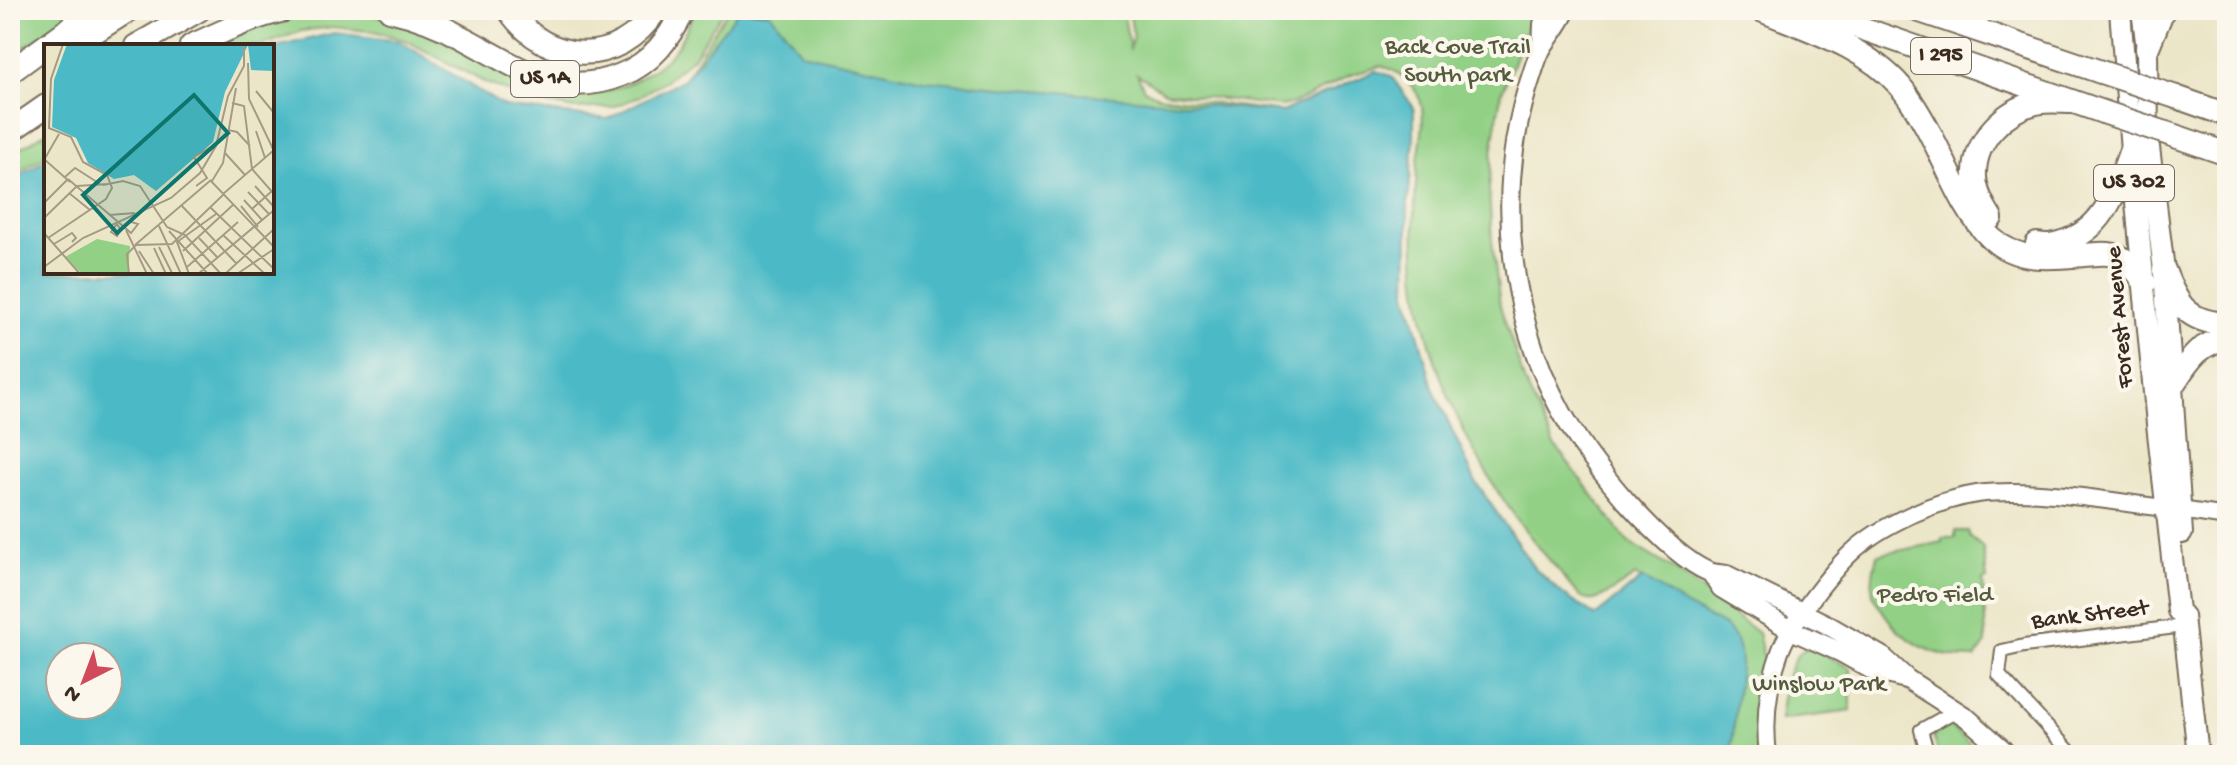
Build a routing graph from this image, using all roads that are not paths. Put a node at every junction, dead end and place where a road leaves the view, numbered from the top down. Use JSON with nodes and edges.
{"nodes":[{"id":1,"x":95,"y":10,"type":"edge"},
{"id":2,"x":129,"y":10,"type":"edge"},
{"id":3,"x":199,"y":10,"type":"edge"},
{"id":4,"x":285,"y":10,"type":"edge"},
{"id":5,"x":390,"y":10,"type":"edge"},
{"id":6,"x":509,"y":10,"type":"edge"},
{"id":7,"x":656,"y":10,"type":"edge"},
{"id":8,"x":683,"y":10,"type":"edge"},
{"id":9,"x":1549,"y":10,"type":"edge"},
{"id":10,"x":1566,"y":10,"type":"edge"},
{"id":11,"x":1761,"y":10,"type":"edge"},
{"id":12,"x":1809,"y":10,"type":"edge"},
{"id":13,"x":1917,"y":10,"type":"edge"},
{"id":14,"x":1958,"y":10,"type":"edge"},
{"id":15,"x":2120,"y":10,"type":"edge"},
{"id":16,"x":2142,"y":10,"type":"edge"},
{"id":17,"x":2163,"y":10,"type":"edge"},
{"id":18,"x":1998,"y":36,"type":"junction"},
{"id":19,"x":48,"y":44,"type":"edge"},
{"id":20,"x":75,"y":44,"type":"edge"},
{"id":21,"x":140,"y":44,"type":"edge"},
{"id":22,"x":195,"y":44,"type":"edge"},
{"id":23,"x":44,"y":47,"type":"edge"},
{"id":24,"x":1542,"y":48,"type":"junction"},
{"id":25,"x":2147,"y":49,"type":"junction"},
{"id":26,"x":44,"y":64,"type":"edge"},
{"id":27,"x":10,"y":72,"type":"edge"},
{"id":28,"x":10,"y":87,"type":"edge"},
{"id":29,"x":2176,"y":97,"type":"junction"},
{"id":30,"x":2073,"y":102,"type":"junction"},
{"id":31,"x":2227,"y":103,"type":"edge"},
{"id":32,"x":44,"y":107,"type":"edge"},
{"id":33,"x":2227,"y":115,"type":"edge"},
{"id":34,"x":44,"y":116,"type":"edge"},
{"id":35,"x":10,"y":131,"type":"edge"},
{"id":36,"x":2131,"y":150,"type":"junction"},
{"id":37,"x":2227,"y":154,"type":"edge"},
{"id":38,"x":2164,"y":270,"type":"junction"},
{"id":39,"x":2145,"y":283,"type":"junction"},
{"id":40,"x":2227,"y":324,"type":"edge"},
{"id":41,"x":2227,"y":339,"type":"edge"},
{"id":42,"x":2172,"y":386,"type":"junction"},
{"id":43,"x":2173,"y":509,"type":"junction"},
{"id":44,"x":2227,"y":517,"type":"edge"},
{"id":45,"x":1711,"y":573,"type":"junction"},
{"id":46,"x":1802,"y":612,"type":"junction"},
{"id":47,"x":2183,"y":621,"type":"junction"},
{"id":48,"x":1791,"y":630,"type":"junction"},
{"id":49,"x":1907,"y":679,"type":"junction"},
{"id":50,"x":1957,"y":710,"type":"junction"},
{"id":51,"x":2195,"y":754,"type":"edge"},
{"id":52,"x":1768,"y":755,"type":"edge"},
{"id":53,"x":1928,"y":755,"type":"edge"},
{"id":54,"x":2009,"y":755,"type":"edge"},
{"id":55,"x":2073,"y":755,"type":"edge"}],
"edges":[{"from":1,"to":19,"type":"highway"},
{"from":2,"to":20,"type":"highway"},
{"from":3,"to":21,"type":"highway"},
{"from":4,"to":22,"type":"highway"},
{"from":5,"to":8,"type":"highway","number":"US 1A"},
{"from":6,"to":7,"type":"highway"},
{"from":9,"to":24,"type":"main road"},
{"from":10,"to":24,"type":"main road"},
{"from":11,"to":39,"type":"highway"},
{"from":12,"to":30,"type":"highway","number":"I 295"},
{"from":13,"to":18,"type":"highway","number":"I 295"},
{"from":14,"to":18,"type":"highway"},
{"from":15,"to":36,"type":"main road","name":"Forest Avenue","number":"US 302"},
{"from":16,"to":25,"type":"main road","name":"Forest Avenue"},
{"from":17,"to":25,"type":"highway"},
{"from":18,"to":29,"type":"highway","number":"I 295","bridge":true},
{"from":23,"to":27,"type":"highway"},
{"from":24,"to":45,"type":"main road"},
{"from":25,"to":38,"type":"main road","name":"Forest Avenue","number":"US 302"},
{"from":26,"to":28,"type":"highway"},
{"from":29,"to":31,"type":"highway"},
{"from":29,"to":33,"type":"highway","number":"I 295"},
{"from":30,"to":36,"type":"highway"},
{"from":30,"to":37,"type":"highway","number":"I 295","bridge":true},
{"from":32,"to":35,"type":"highway"},
{"from":34,"to":35,"type":"highway"},
{"from":36,"to":39,"type":"main road","name":"Forest Avenue","number":"US 302"},
{"from":38,"to":40,"type":"highway"},
{"from":38,"to":42,"type":"main road","name":"Forest Avenue","number":"US 302"},
{"from":39,"to":43,"type":"main road","name":"Forest Avenue","number":"US 302"},
{"from":41,"to":42,"type":"highway"},
{"from":42,"to":43,"type":"main road","name":"Forest Avenue","number":"US 302"},
{"from":43,"to":44,"type":"street"},
{"from":43,"to":46,"type":"street"},
{"from":43,"to":47,"type":"main road","name":"Forest Avenue","number":"US 302"},
{"from":45,"to":46,"type":"main road"},
{"from":45,"to":48,"type":"main road"},
{"from":46,"to":48,"type":"street"},
{"from":46,"to":49,"type":"main road"},
{"from":47,"to":51,"type":"main road","name":"Forest Avenue","number":"US 302"},
{"from":47,"to":55,"type":"street","name":"Bank Street"},
{"from":48,"to":49,"type":"main road"},
{"from":48,"to":52,"type":"street"},
{"from":49,"to":50,"type":"main road"},
{"from":50,"to":53,"type":"street"},
{"from":50,"to":54,"type":"main road"}]}
